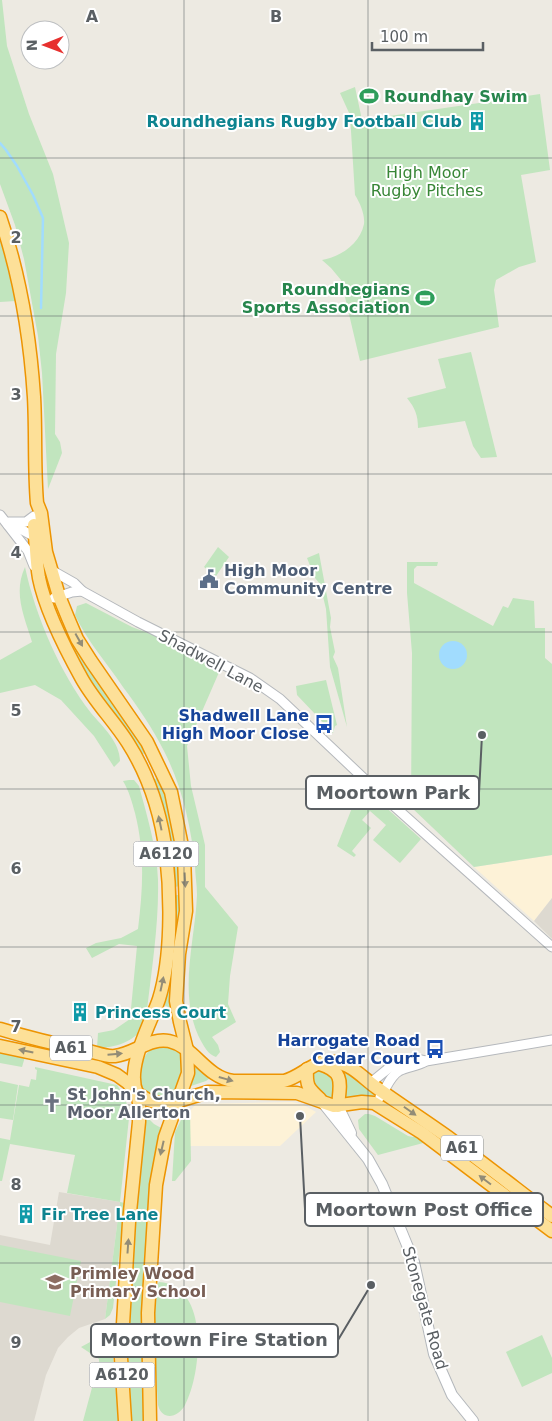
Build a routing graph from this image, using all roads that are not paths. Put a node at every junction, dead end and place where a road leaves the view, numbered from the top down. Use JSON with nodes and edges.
{"nodes":[{"id":1,"x":0,"y":217,"type":"edge"},
{"id":2,"x":37,"y":503,"type":"junction"},
{"id":3,"x":34,"y":516,"type":"junction"},
{"id":4,"x":4,"y":520,"type":"edge"},
{"id":5,"x":40,"y":540,"type":"junction"},
{"id":6,"x":51,"y":570,"type":"junction"},
{"id":7,"x":39,"y":579,"type":"junction"},
{"id":8,"x":82,"y":591,"type":"junction"},
{"id":9,"x":53,"y":598,"type":"junction"},
{"id":10,"x":552,"y":947,"type":"edge"},
{"id":11,"x":0,"y":1029,"type":"edge"},
{"id":12,"x":552,"y":1040,"type":"edge"},
{"id":13,"x":0,"y":1046,"type":"edge"},
{"id":14,"x":141,"y":1047,"type":"junction"},
{"id":15,"x":187,"y":1050,"type":"junction"},
{"id":16,"x":426,"y":1062,"type":"junction"},
{"id":17,"x":320,"y":1064,"type":"junction"},
{"id":18,"x":307,"y":1069,"type":"junction"},
{"id":19,"x":370,"y":1083,"type":"junction"},
{"id":20,"x":136,"y":1092,"type":"junction"},
{"id":21,"x":383,"y":1092,"type":"junction"},
{"id":22,"x":177,"y":1102,"type":"junction"},
{"id":23,"x":369,"y":1102,"type":"junction"},
{"id":24,"x":323,"y":1103,"type":"junction"},
{"id":25,"x":338,"y":1106,"type":"junction"},
{"id":26,"x":353,"y":1139,"type":"junction"},
{"id":27,"x":552,"y":1216,"type":"edge"},
{"id":28,"x":552,"y":1231,"type":"edge"},
{"id":29,"x":125,"y":1421,"type":"edge"},
{"id":30,"x":150,"y":1421,"type":"edge"},
{"id":31,"x":473,"y":1421,"type":"edge"}],
"edges":[{"from":1,"to":2,"type":"highway","number":"A6120"},
{"from":2,"to":3,"type":"highway","number":"A6120"},
{"from":2,"to":5,"type":"highway","number":"A6120"},
{"from":3,"to":4,"type":"street"},
{"from":3,"to":5,"type":"highway","number":"A6120"},
{"from":4,"to":5,"type":"street"},
{"from":4,"to":7,"type":"street"},
{"from":5,"to":6,"type":"highway","number":"A6120"},
{"from":5,"to":7,"type":"highway","number":"A6120"},
{"from":6,"to":8,"type":"street","name":"Shadwell Lane"},
{"from":6,"to":9,"type":"highway","number":"A6120"},
{"from":7,"to":9,"type":"highway","number":"A6120"},
{"from":8,"to":9,"type":"street"},
{"from":8,"to":10,"type":"street","name":"Shadwell Lane"},
{"from":14,"to":9,"type":"highway","number":"A6120","one_way":true},
{"from":9,"to":15,"type":"highway","number":"A6120","one_way":true},
{"from":11,"to":14,"type":"highway","number":"A61","one_way":true},
{"from":12,"to":16,"type":"street"},
{"from":20,"to":13,"type":"highway","number":"A61","one_way":true},
{"from":14,"to":15,"type":"highway"},
{"from":14,"to":20,"type":"highway"},
{"from":15,"to":18,"type":"highway","one_way":true},
{"from":15,"to":22,"type":"highway"},
{"from":16,"to":19,"type":"street"},
{"from":16,"to":21,"type":"street"},
{"from":17,"to":18,"type":"highway"},
{"from":17,"to":19,"type":"highway","number":"A61"},
{"from":17,"to":25,"type":"highway"},
{"from":18,"to":24,"type":"highway"},
{"from":19,"to":21,"type":"highway","number":"A61"},
{"from":20,"to":22,"type":"highway"},
{"from":29,"to":20,"type":"highway","number":"A6120","one_way":true},
{"from":21,"to":23,"type":"street"},
{"from":21,"to":27,"type":"highway","number":"A61","one_way":true},
{"from":22,"to":24,"type":"highway"},
{"from":22,"to":30,"type":"highway","number":"A6120","one_way":true},
{"from":23,"to":25,"type":"highway"},
{"from":28,"to":23,"type":"highway","number":"A61","one_way":true},
{"from":24,"to":25,"type":"highway"},
{"from":24,"to":26,"type":"main road","name":"Stonegate Road"},
{"from":25,"to":26,"type":"main road","name":"Stonegate Road"},
{"from":26,"to":31,"type":"main road","name":"Stonegate Road"}]}
